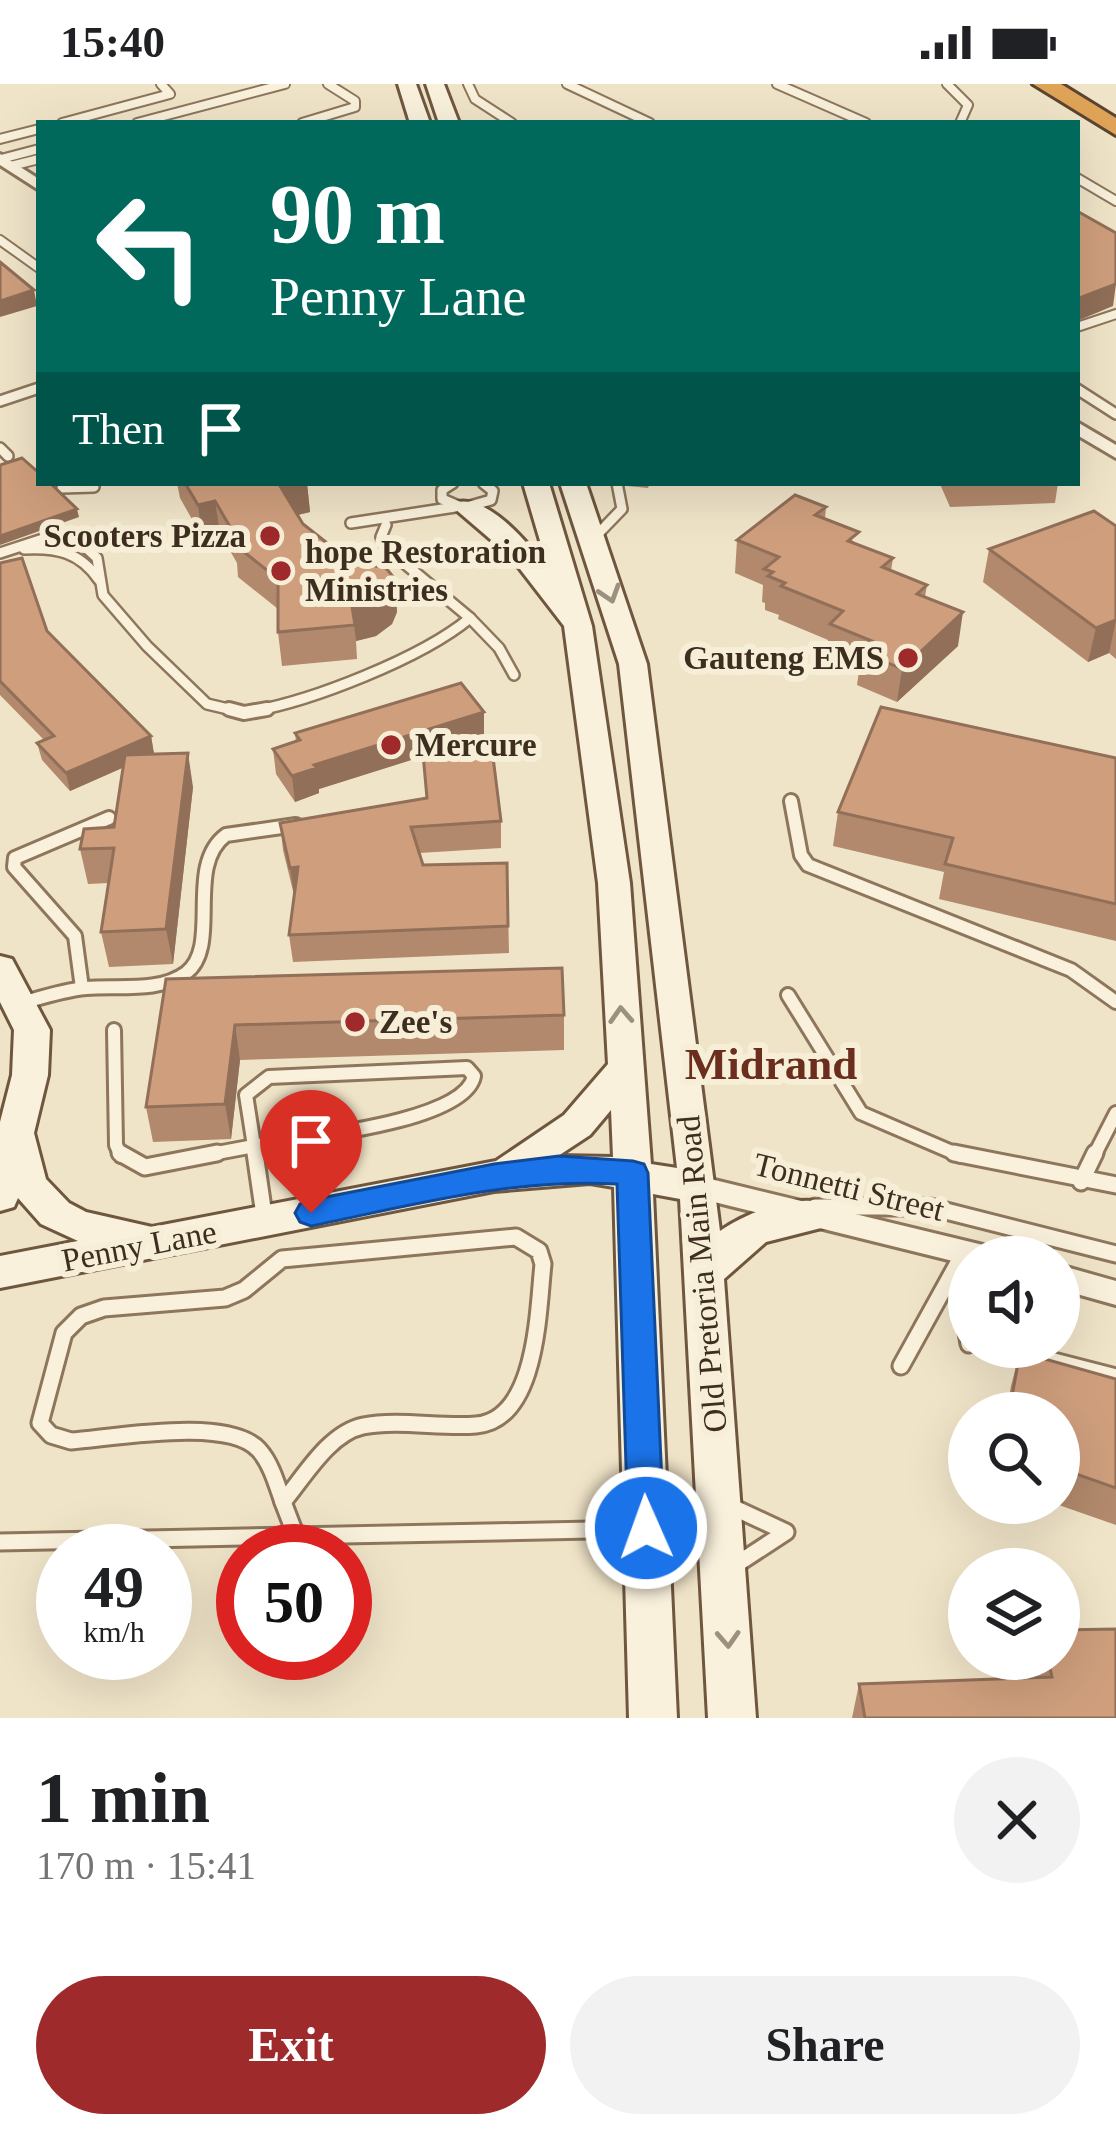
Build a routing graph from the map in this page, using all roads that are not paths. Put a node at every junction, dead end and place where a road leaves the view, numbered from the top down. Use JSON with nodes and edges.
{"nodes":[{"id":1,"x":160,"y":84,"type":"edge"},
{"id":2,"x":285,"y":84,"type":"edge"},
{"id":3,"x":328,"y":84,"type":"edge"},
{"id":4,"x":407,"y":84,"type":"edge"},
{"id":5,"x":435,"y":84,"type":"edge"},
{"id":6,"x":468,"y":84,"type":"edge"},
{"id":7,"x":567,"y":84,"type":"edge"},
{"id":8,"x":777,"y":84,"type":"edge"},
{"id":9,"x":947,"y":84,"type":"edge"},
{"id":10,"x":1015,"y":84,"type":"edge"},
{"id":11,"x":1045,"y":84,"type":"edge"},
{"id":12,"x":73,"y":120,"type":"edge"},
{"id":13,"x":148,"y":120,"type":"edge"},
{"id":14,"x":311,"y":120,"type":"edge"},
{"id":15,"x":419,"y":120,"type":"edge"},
{"id":16,"x":448,"y":120,"type":"edge"},
{"id":17,"x":507,"y":120,"type":"edge"},
{"id":18,"x":644,"y":120,"type":"edge"},
{"id":19,"x":859,"y":120,"type":"edge"},
{"id":20,"x":961,"y":120,"type":"edge"},
{"id":21,"x":1071,"y":120,"type":"edge"},
{"id":22,"x":1080,"y":126,"type":"edge"},
{"id":23,"x":1116,"y":128,"type":"edge"},
{"id":24,"x":36,"y":130,"type":"edge"},
{"id":25,"x":0,"y":139,"type":"edge"},
{"id":26,"x":1116,"y":149,"type":"edge"},
{"id":27,"x":36,"y":150,"type":"edge"},
{"id":28,"x":36,"y":159,"type":"edge"},
{"id":29,"x":4,"y":161,"type":"edge"},
{"id":30,"x":1080,"y":180,"type":"edge"},
{"id":31,"x":36,"y":184,"type":"edge"},
{"id":32,"x":1116,"y":201,"type":"edge"},
{"id":33,"x":0,"y":240,"type":"edge"},
{"id":34,"x":36,"y":266,"type":"edge"},
{"id":35,"x":1116,"y":314,"type":"edge"},
{"id":36,"x":1080,"y":326,"type":"edge"},
{"id":37,"x":36,"y":389,"type":"edge"},
{"id":38,"x":1080,"y":391,"type":"edge"},
{"id":39,"x":0,"y":400,"type":"edge"},
{"id":40,"x":1116,"y":414,"type":"edge"},
{"id":41,"x":1080,"y":429,"type":"edge"},
{"id":42,"x":1116,"y":453,"type":"edge"},
{"id":43,"x":487,"y":486,"type":"edge"},
{"id":44,"x":537,"y":486,"type":"edge"},
{"id":45,"x":574,"y":486,"type":"edge"},
{"id":46,"x":617,"y":486,"type":"edge"},
{"id":47,"x":94,"y":487,"type":"dead end"},
{"id":48,"x":62,"y":488,"type":"edge"},
{"id":49,"x":441,"y":495,"type":"junction"},
{"id":50,"x":458,"y":499,"type":"edge"},
{"id":51,"x":418,"y":513,"type":"junction"},
{"id":52,"x":351,"y":523,"type":"dead end"},
{"id":53,"x":386,"y":525,"type":"junction"},
{"id":54,"x":592,"y":541,"type":"junction"},
{"id":55,"x":2,"y":552,"type":"edge"},
{"id":56,"x":470,"y":618,"type":"junction"},
{"id":57,"x":578,"y":626,"type":"junction"},
{"id":58,"x":514,"y":675,"type":"dead end"},
{"id":59,"x":791,"y":801,"type":"dead end"},
{"id":60,"x":109,"y":818,"type":"dead end"},
{"id":61,"x":303,"y":824,"type":"edge"},
{"id":62,"x":0,"y":968,"type":"edge"},
{"id":63,"x":82,"y":988,"type":"junction"},
{"id":64,"x":788,"y":995,"type":"dead end"},
{"id":65,"x":1116,"y":1002,"type":"edge"},
{"id":66,"x":21,"y":1003,"type":"junction"},
{"id":67,"x":114,"y":1030,"type":"dead end"},
{"id":68,"x":624,"y":1069,"type":"junction"},
{"id":69,"x":1116,"y":1113,"type":"edge"},
{"id":70,"x":19,"y":1131,"type":"junction"},
{"id":71,"x":257,"y":1148,"type":"junction"},
{"id":72,"x":633,"y":1173,"type":"junction"},
{"id":73,"x":494,"y":1176,"type":"junction"},
{"id":74,"x":1081,"y":1182,"type":"junction"},
{"id":75,"x":1116,"y":1185,"type":"edge"},
{"id":76,"x":698,"y":1186,"type":"junction"},
{"id":77,"x":0,"y":1196,"type":"edge"},
{"id":78,"x":799,"y":1211,"type":"junction"},
{"id":79,"x":265,"y":1222,"type":"junction"},
{"id":80,"x":171,"y":1240,"type":"junction"},
{"id":81,"x":948,"y":1254,"type":"edge"},
{"id":82,"x":1116,"y":1254,"type":"edge"},
{"id":83,"x":0,"y":1272,"type":"edge"},
{"id":84,"x":705,"y":1273,"type":"junction"},
{"id":85,"x":1080,"y":1283,"type":"edge"},
{"id":86,"x":948,"y":1292,"type":"edge"},
{"id":87,"x":1116,"y":1293,"type":"edge"},
{"id":88,"x":901,"y":1366,"type":"dead end"},
{"id":89,"x":1080,"y":1368,"type":"edge"},
{"id":90,"x":1116,"y":1377,"type":"edge"},
{"id":91,"x":722,"y":1502,"type":"junction"},
{"id":92,"x":282,"y":1503,"type":"junction"},
{"id":93,"x":291,"y":1524,"type":"edge"},
{"id":94,"x":646,"y":1528,"type":"junction"},
{"id":95,"x":372,"y":1534,"type":"edge"},
{"id":96,"x":216,"y":1538,"type":"edge"},
{"id":97,"x":0,"y":1542,"type":"edge"},
{"id":98,"x":725,"y":1572,"type":"junction"},
{"id":99,"x":653,"y":1718,"type":"edge"},
{"id":100,"x":732,"y":1718,"type":"edge"}],
"edges":[{"from":1,"to":12,"type":"lane"},
{"from":2,"to":13,"type":"lane"},
{"from":3,"to":14,"type":"lane"},
{"from":4,"to":15,"type":"main road"},
{"from":5,"to":16,"type":"main road"},
{"from":6,"to":17,"type":"lane"},
{"from":7,"to":18,"type":"lane"},
{"from":8,"to":19,"type":"lane"},
{"from":9,"to":20,"type":"lane"},
{"from":10,"to":21,"type":"highway"},
{"from":11,"to":23,"type":"highway"},
{"from":22,"to":26,"type":"highway"},
{"from":24,"to":25,"type":"lane"},
{"from":27,"to":29,"type":"lane"},
{"from":28,"to":29,"type":"lane"},
{"from":29,"to":31,"type":"street"},
{"from":30,"to":32,"type":"lane"},
{"from":33,"to":34,"type":"lane"},
{"from":35,"to":36,"type":"lane"},
{"from":37,"to":39,"type":"lane"},
{"from":38,"to":40,"type":"lane"},
{"from":41,"to":42,"type":"street"},
{"from":43,"to":50,"type":"lane"},
{"from":44,"to":57,"type":"main road","name":"Old Pretoria Main Road"},
{"from":45,"to":54,"type":"main road","name":"Old Pretoria Main Road"},
{"from":46,"to":54,"type":"lane"},
{"from":47,"to":48,"type":"lane"},
{"from":49,"to":50,"type":"lane"},
{"from":49,"to":50,"type":"lane"},
{"from":49,"to":51,"type":"lane"},
{"from":50,"to":51,"type":"lane"},
{"from":50,"to":57,"type":"main road"},
{"from":51,"to":53,"type":"lane"},
{"from":52,"to":53,"type":"lane"},
{"from":53,"to":56,"type":"lane"},
{"from":54,"to":76,"type":"main road","name":"Old Pretoria Main Road","one_way":true},
{"from":55,"to":56,"type":"lane"},
{"from":56,"to":58,"type":"lane"},
{"from":68,"to":57,"type":"main road","name":"Old Pretoria Main Road","one_way":true},
{"from":59,"to":65,"type":"lane"},
{"from":60,"to":63,"type":"lane"},
{"from":61,"to":63,"type":"lane"},
{"from":62,"to":66,"type":"main road"},
{"from":63,"to":66,"type":"lane"},
{"from":64,"to":74,"type":"lane"},
{"from":66,"to":70,"type":"main road"},
{"from":67,"to":71,"type":"lane"},
{"from":68,"to":72,"type":"main road","name":"Old Pretoria Main Road"},
{"from":68,"to":73,"type":"main road"},
{"from":69,"to":74,"type":"lane"},
{"from":70,"to":77,"type":"main road"},
{"from":70,"to":80,"type":"main road"},
{"from":71,"to":71,"type":"lane"},
{"from":71,"to":79,"type":"lane"},
{"from":72,"to":73,"type":"main road","name":"Penny Lane"},
{"from":72,"to":76,"type":"main road","name":"Penny Lane"},
{"from":72,"to":94,"type":"main road","name":"Old Pretoria Main Road"},
{"from":73,"to":79,"type":"main road","name":"Penny Lane"},
{"from":74,"to":75,"type":"lane"},
{"from":76,"to":78,"type":"street","name":"Tonnetti Street"},
{"from":76,"to":84,"type":"main road","name":"Old Pretoria Main Road"},
{"from":78,"to":81,"type":"street","name":"Tonnetti Street"},
{"from":78,"to":82,"type":"lane"},
{"from":78,"to":84,"type":"main road"},
{"from":79,"to":80,"type":"main road","name":"Penny Lane"},
{"from":80,"to":83,"type":"main road","name":"Penny Lane"},
{"from":84,"to":91,"type":"main road","name":"Old Pretoria Main Road"},
{"from":85,"to":87,"type":"street"},
{"from":86,"to":88,"type":"lane"},
{"from":89,"to":90,"type":"lane"},
{"from":91,"to":98,"type":"main road","name":"Old Pretoria Main Road"},
{"from":91,"to":98,"type":"lane"},
{"from":92,"to":92,"type":"lane"},
{"from":92,"to":93,"type":"lane"},
{"from":94,"to":95,"type":"lane"},
{"from":94,"to":99,"type":"main road","name":"Old Pretoria Main Road"},
{"from":96,"to":97,"type":"lane"},
{"from":98,"to":100,"type":"main road","name":"Old Pretoria Main Road","one_way":true}]}
